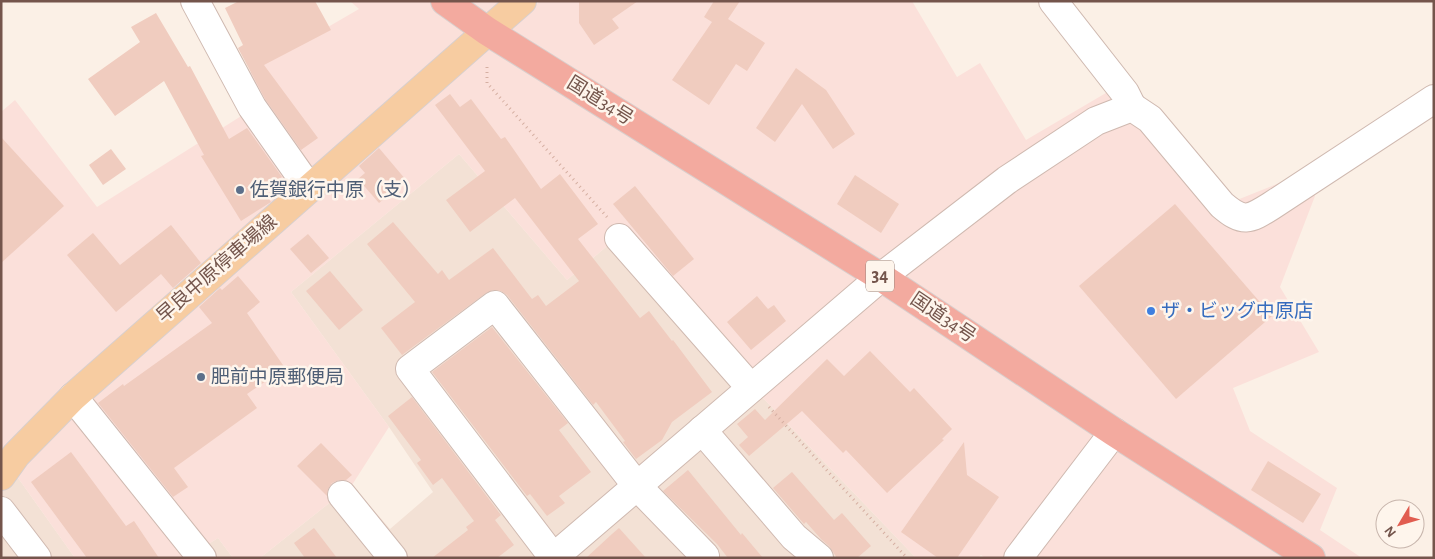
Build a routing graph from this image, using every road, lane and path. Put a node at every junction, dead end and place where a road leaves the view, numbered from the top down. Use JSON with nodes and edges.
{"nodes":[{"id":1,"x":195,"y":1,"type":"edge"},
{"id":2,"x":445,"y":1,"type":"edge"},
{"id":3,"x":522,"y":1,"type":"edge"},
{"id":4,"x":1053,"y":1,"type":"edge"},
{"id":5,"x":487,"y":31,"type":"junction"},
{"id":6,"x":1434,"y":99,"type":"edge"},
{"id":7,"x":1132,"y":107,"type":"junction"},
{"id":8,"x":309,"y":188,"type":"junction"},
{"id":9,"x":620,"y":238,"type":"joint"},
{"id":10,"x":881,"y":277,"type":"junction"},
{"id":11,"x":751,"y":388,"type":"junction"},
{"id":12,"x":73,"y":397,"type":"junction"},
{"id":13,"x":702,"y":430,"type":"junction"},
{"id":14,"x":1114,"y":432,"type":"junction"},
{"id":15,"x":1,"y":476,"type":"edge"},
{"id":16,"x":638,"y":486,"type":"junction"},
{"id":17,"x":342,"y":495,"type":"dead end"},
{"id":18,"x":1,"y":511,"type":"edge"},
{"id":19,"x":38,"y":558,"type":"edge"},
{"id":20,"x":202,"y":558,"type":"edge"},
{"id":21,"x":393,"y":558,"type":"edge"},
{"id":22,"x":553,"y":558,"type":"edge"},
{"id":23,"x":704,"y":558,"type":"edge"},
{"id":24,"x":819,"y":558,"type":"edge"},
{"id":25,"x":907,"y":558,"type":"edge"},
{"id":26,"x":1018,"y":558,"type":"edge"},
{"id":27,"x":1311,"y":558,"type":"edge"}],
"edges":[{"from":1,"to":8,"type":"street"},
{"from":2,"to":5,"type":"highway","name":"国道34号","number":"34"},
{"from":3,"to":5,"type":"main road","name":"早良中原停車場線"},
{"from":4,"to":7,"type":"street"},
{"from":5,"to":8,"type":"main road","name":"早良中原停車場線"},
{"from":5,"to":9,"type":"path"},
{"from":5,"to":10,"type":"highway","name":"国道34号","number":"34"},
{"from":6,"to":7,"type":"street"},
{"from":7,"to":10,"type":"street"},
{"from":8,"to":12,"type":"main road","name":"早良中原停車場線"},
{"from":9,"to":11,"type":"street"},
{"from":10,"to":11,"type":"street"},
{"from":10,"to":14,"type":"highway","name":"国道34号","number":"34"},
{"from":11,"to":13,"type":"street"},
{"from":11,"to":25,"type":"path"},
{"from":12,"to":15,"type":"main road","name":"早良中原停車場線"},
{"from":12,"to":20,"type":"street"},
{"from":13,"to":16,"type":"street"},
{"from":13,"to":24,"type":"street"},
{"from":14,"to":26,"type":"street"},
{"from":14,"to":27,"type":"highway","name":"国道34号","number":"34"},
{"from":16,"to":22,"type":"street"},
{"from":16,"to":22,"type":"street"},
{"from":16,"to":23,"type":"street"},
{"from":17,"to":21,"type":"street"},
{"from":18,"to":19,"type":"street"}]}
